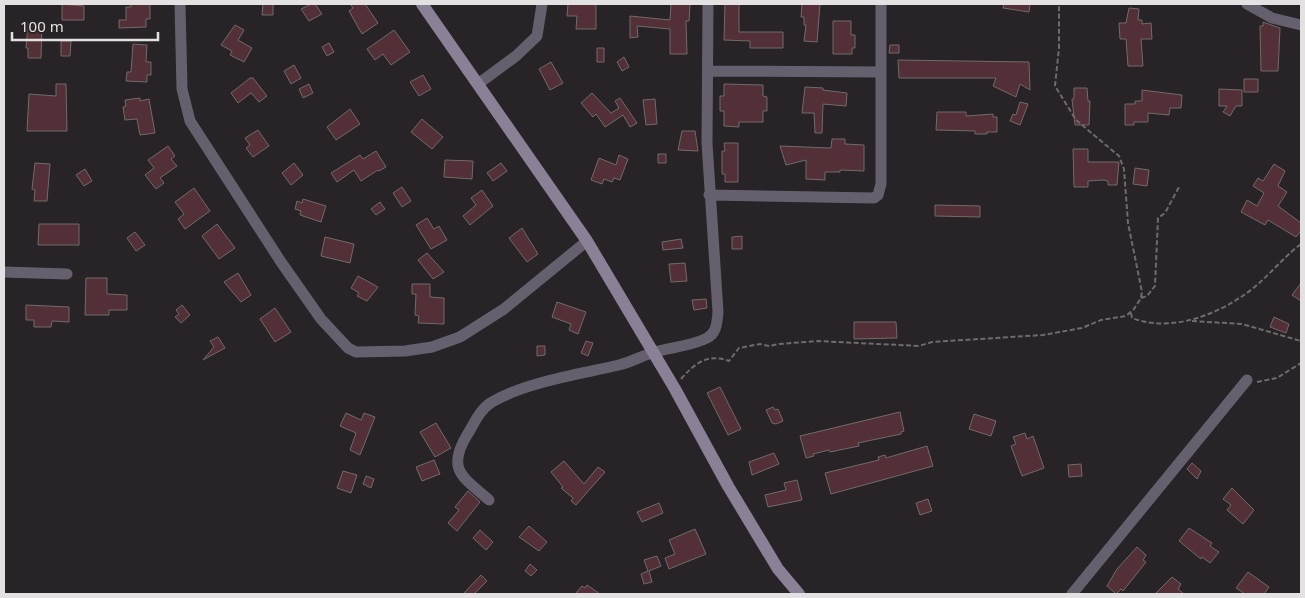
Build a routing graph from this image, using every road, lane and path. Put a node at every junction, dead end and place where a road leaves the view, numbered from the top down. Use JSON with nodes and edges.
{"nodes":[{"id":1,"x":180,"y":4,"type":"edge"},
{"id":2,"x":422,"y":4,"type":"edge"},
{"id":3,"x":542,"y":4,"type":"edge"},
{"id":4,"x":708,"y":4,"type":"edge"},
{"id":5,"x":881,"y":4,"type":"edge"},
{"id":6,"x":1059,"y":4,"type":"edge"},
{"id":7,"x":1247,"y":4,"type":"edge"},
{"id":8,"x":1301,"y":25,"type":"edge"},
{"id":9,"x":708,"y":70,"type":"junction"},
{"id":10,"x":881,"y":72,"type":"junction"},
{"id":11,"x":478,"y":84,"type":"junction"},
{"id":12,"x":1179,"y":187,"type":"dead end"},
{"id":13,"x":709,"y":195,"type":"junction"},
{"id":14,"x":587,"y":241,"type":"junction"},
{"id":15,"x":1301,"y":244,"type":"edge"},
{"id":16,"x":4,"y":272,"type":"edge"},
{"id":17,"x":67,"y":274,"type":"dead end"},
{"id":18,"x":1142,"y":298,"type":"junction"},
{"id":19,"x":1131,"y":312,"type":"junction"},
{"id":20,"x":1190,"y":321,"type":"junction"},
{"id":21,"x":1301,"y":341,"type":"edge"},
{"id":22,"x":654,"y":352,"type":"junction"},
{"id":23,"x":1301,"y":363,"type":"edge"},
{"id":24,"x":1247,"y":380,"type":"joint"},
{"id":25,"x":675,"y":389,"type":"junction"},
{"id":26,"x":489,"y":500,"type":"dead end"},
{"id":27,"x":799,"y":594,"type":"edge"},
{"id":28,"x":1072,"y":594,"type":"edge"}],
"edges":[{"from":1,"to":14,"type":"street"},
{"from":2,"to":11,"type":"street"},
{"from":3,"to":11,"type":"street"},
{"from":4,"to":9,"type":"street"},
{"from":5,"to":10,"type":"street"},
{"from":6,"to":18,"type":"path"},
{"from":7,"to":8,"type":"street"},
{"from":9,"to":10,"type":"street"},
{"from":9,"to":13,"type":"street"},
{"from":10,"to":13,"type":"street"},
{"from":11,"to":14,"type":"street"},
{"from":12,"to":18,"type":"path"},
{"from":13,"to":22,"type":"street"},
{"from":14,"to":22,"type":"street"},
{"from":15,"to":20,"type":"path"},
{"from":16,"to":17,"type":"street"},
{"from":18,"to":19,"type":"path"},
{"from":19,"to":20,"type":"path"},
{"from":19,"to":25,"type":"path"},
{"from":20,"to":21,"type":"path"},
{"from":22,"to":25,"type":"street"},
{"from":22,"to":26,"type":"street"},
{"from":23,"to":24,"type":"path"},
{"from":24,"to":28,"type":"street"},
{"from":25,"to":27,"type":"street"}]}
